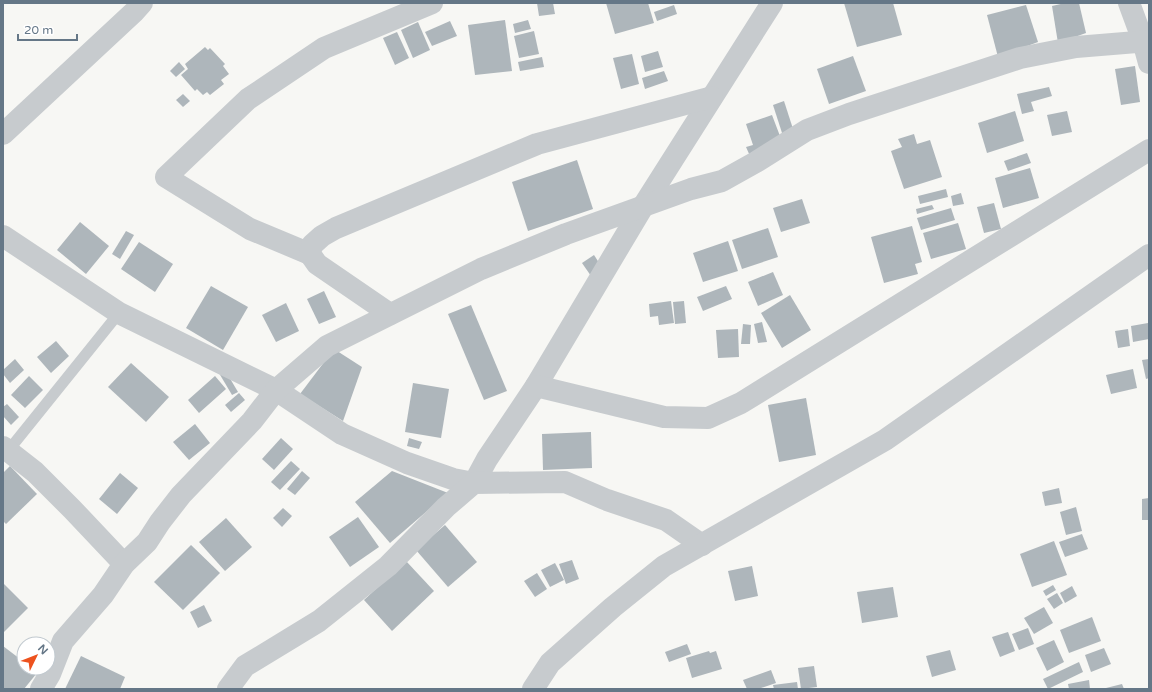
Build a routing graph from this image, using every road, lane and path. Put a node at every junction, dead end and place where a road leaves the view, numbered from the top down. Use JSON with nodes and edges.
{"nodes":[{"id":1,"x":142,"y":3,"type":"edge"},
{"id":2,"x":432,"y":3,"type":"edge"},
{"id":3,"x":772,"y":3,"type":"edge"},
{"id":4,"x":1129,"y":3,"type":"edge"},
{"id":5,"x":1146,"y":41,"type":"edge"},
{"id":6,"x":1149,"y":62,"type":"edge"},
{"id":7,"x":712,"y":97,"type":"junction"},
{"id":8,"x":3,"y":134,"type":"edge"},
{"id":9,"x":1149,"y":150,"type":"edge"},
{"id":10,"x":642,"y":208,"type":"junction"},
{"id":11,"x":3,"y":236,"type":"edge"},
{"id":12,"x":310,"y":254,"type":"junction"},
{"id":13,"x":1149,"y":255,"type":"edge"},
{"id":14,"x":118,"y":313,"type":"junction"},
{"id":15,"x":390,"y":314,"type":"junction"},
{"id":16,"x":536,"y":386,"type":"junction"},
{"id":17,"x":276,"y":390,"type":"junction"},
{"id":18,"x":6,"y":449,"type":"edge"},
{"id":19,"x":474,"y":483,"type":"junction"},
{"id":20,"x":702,"y":545,"type":"junction"},
{"id":21,"x":124,"y":564,"type":"junction"},
{"id":22,"x":41,"y":689,"type":"edge"},
{"id":23,"x":228,"y":689,"type":"edge"},
{"id":24,"x":533,"y":689,"type":"edge"}],
"edges":[{"from":1,"to":8,"type":"street"},
{"from":2,"to":12,"type":"street"},
{"from":3,"to":7,"type":"street"},
{"from":4,"to":5,"type":"street"},
{"from":5,"to":6,"type":"street"},
{"from":5,"to":10,"type":"street"},
{"from":7,"to":10,"type":"street"},
{"from":7,"to":12,"type":"street"},
{"from":9,"to":16,"type":"street"},
{"from":10,"to":15,"type":"street"},
{"from":10,"to":16,"type":"street"},
{"from":11,"to":14,"type":"street"},
{"from":12,"to":15,"type":"street"},
{"from":13,"to":20,"type":"street"},
{"from":14,"to":17,"type":"street"},
{"from":14,"to":18,"type":"lane"},
{"from":15,"to":17,"type":"street"},
{"from":16,"to":19,"type":"street"},
{"from":17,"to":19,"type":"street"},
{"from":17,"to":21,"type":"street"},
{"from":18,"to":21,"type":"street"},
{"from":19,"to":20,"type":"street"},
{"from":19,"to":23,"type":"street"},
{"from":20,"to":24,"type":"street"},
{"from":21,"to":22,"type":"street"}]}
